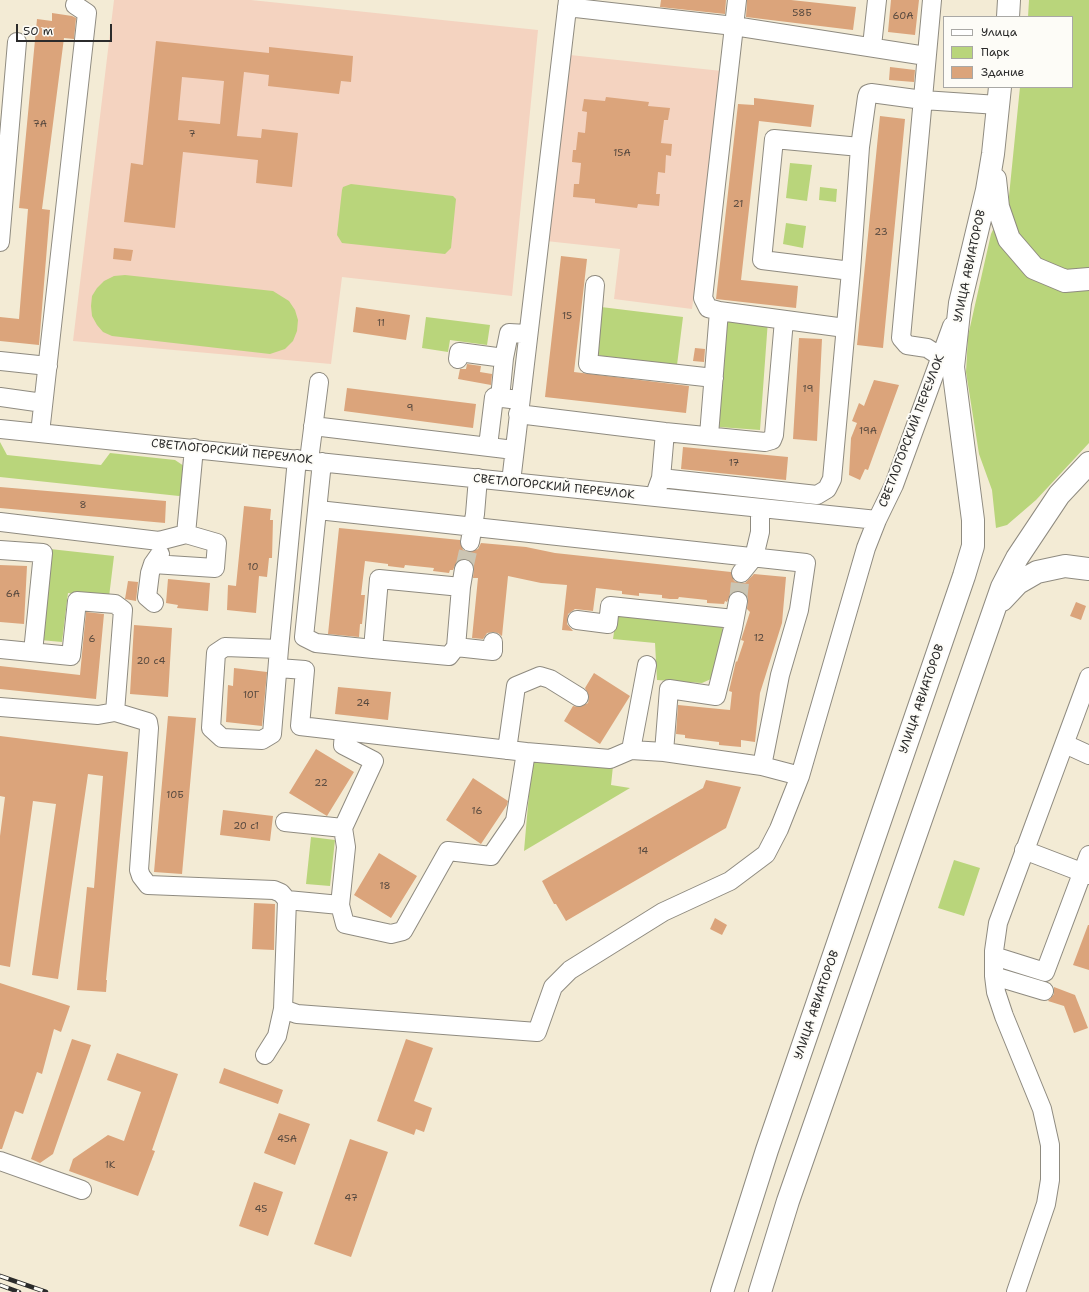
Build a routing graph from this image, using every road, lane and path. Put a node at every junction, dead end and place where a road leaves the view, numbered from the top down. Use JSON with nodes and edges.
{"nodes":[{"id":1,"x":737,"y":0,"type":"edge"},
{"id":2,"x":877,"y":0,"type":"edge"},
{"id":3,"x":932,"y":0,"type":"edge"},
{"id":4,"x":1010,"y":0,"type":"edge"},
{"id":5,"x":567,"y":3,"type":"edge"},
{"id":6,"x":75,"y":5,"type":"dead end"},
{"id":7,"x":1008,"y":16,"type":"edge"},
{"id":8,"x":734,"y":26,"type":"junction"},
{"id":9,"x":17,"y":42,"type":"dead end"},
{"id":10,"x":872,"y":46,"type":"junction"},
{"id":11,"x":926,"y":56,"type":"junction"},
{"id":12,"x":999,"y":96,"type":"edge"},
{"id":13,"x":923,"y":100,"type":"junction"},
{"id":14,"x":860,"y":147,"type":"junction"},
{"id":15,"x":993,"y":154,"type":"junction"},
{"id":16,"x":0,"y":242,"type":"edge"},
{"id":17,"x":852,"y":271,"type":"junction"},
{"id":18,"x":1089,"y":279,"type":"edge"},
{"id":19,"x":595,"y":285,"type":"dead end"},
{"id":20,"x":960,"y":303,"type":"junction"},
{"id":21,"x":719,"y":311,"type":"junction"},
{"id":22,"x":784,"y":320,"type":"junction"},
{"id":23,"x":845,"y":328,"type":"junction"},
{"id":24,"x":527,"y":334,"type":"junction"},
{"id":25,"x":941,"y":357,"type":"junction"},
{"id":26,"x":504,"y":358,"type":"junction"},
{"id":27,"x":458,"y":359,"type":"dead end"},
{"id":28,"x":0,"y":361,"type":"edge"},
{"id":29,"x":48,"y":366,"type":"junction"},
{"id":30,"x":714,"y":378,"type":"junction"},
{"id":31,"x":320,"y":382,"type":"dead end"},
{"id":32,"x":0,"y":397,"type":"edge"},
{"id":33,"x":500,"y":398,"type":"junction"},
{"id":34,"x":43,"y":403,"type":"junction"},
{"id":35,"x":519,"y":407,"type":"junction"},
{"id":36,"x":314,"y":426,"type":"junction"},
{"id":37,"x":0,"y":429,"type":"edge"},
{"id":38,"x":665,"y":432,"type":"junction"},
{"id":39,"x":40,"y":433,"type":"junction"},
{"id":40,"x":709,"y":435,"type":"junction"},
{"id":41,"x":488,"y":446,"type":"junction"},
{"id":42,"x":194,"y":448,"type":"junction"},
{"id":43,"x":514,"y":450,"type":"junction"},
{"id":44,"x":309,"y":460,"type":"junction"},
{"id":45,"x":1089,"y":463,"type":"edge"},
{"id":46,"x":478,"y":478,"type":"junction"},
{"id":47,"x":661,"y":478,"type":"junction"},
{"id":48,"x":511,"y":482,"type":"junction"},
{"id":49,"x":654,"y":498,"type":"junction"},
{"id":50,"x":760,"y":509,"type":"junction"},
{"id":51,"x":318,"y":510,"type":"junction"},
{"id":52,"x":876,"y":520,"type":"junction"},
{"id":53,"x":0,"y":522,"type":"edge"},
{"id":54,"x":471,"y":535,"type":"junction"},
{"id":55,"x":178,"y":536,"type":"junction"},
{"id":56,"x":0,"y":550,"type":"edge"},
{"id":57,"x":754,"y":557,"type":"junction"},
{"id":58,"x":153,"y":564,"type":"junction"},
{"id":59,"x":464,"y":569,"type":"tunnel mouth"},
{"id":60,"x":1089,"y":569,"type":"edge"},
{"id":61,"x":1048,"y":570,"type":"junction"},
{"id":62,"x":741,"y":573,"type":"tunnel mouth"},
{"id":63,"x":1089,"y":585,"type":"edge"},
{"id":64,"x":461,"y":587,"type":"junction"},
{"id":65,"x":738,"y":601,"type":"tunnel mouth"},
{"id":66,"x":154,"y":604,"type":"dead end"},
{"id":67,"x":993,"y":612,"type":"junction"},
{"id":68,"x":734,"y":619,"type":"junction"},
{"id":69,"x":576,"y":620,"type":"dead end"},
{"id":70,"x":493,"y":642,"type":"dead end"},
{"id":71,"x":456,"y":647,"type":"junction"},
{"id":72,"x":0,"y":649,"type":"edge"},
{"id":73,"x":279,"y":649,"type":"junction"},
{"id":74,"x":373,"y":649,"type":"junction"},
{"id":75,"x":33,"y":652,"type":"junction"},
{"id":76,"x":647,"y":665,"type":"dead end"},
{"id":77,"x":278,"y":668,"type":"junction"},
{"id":78,"x":1089,"y":677,"type":"edge"},
{"id":79,"x":579,"y":697,"type":"dead end"},
{"id":80,"x":0,"y":707,"type":"edge"},
{"id":81,"x":115,"y":712,"type":"junction"},
{"id":82,"x":344,"y":732,"type":"junction"},
{"id":83,"x":1065,"y":744,"type":"junction"},
{"id":84,"x":507,"y":750,"type":"junction"},
{"id":85,"x":630,"y":750,"type":"junction"},
{"id":86,"x":526,"y":752,"type":"junction"},
{"id":87,"x":664,"y":752,"type":"junction"},
{"id":88,"x":1089,"y":755,"type":"edge"},
{"id":89,"x":762,"y":766,"type":"junction"},
{"id":90,"x":800,"y":776,"type":"junction"},
{"id":91,"x":285,"y":822,"type":"dead end"},
{"id":92,"x":343,"y":828,"type":"junction"},
{"id":93,"x":1024,"y":850,"type":"junction"},
{"id":94,"x":1089,"y":855,"type":"edge"},
{"id":95,"x":1086,"y":874,"type":"edge"},
{"id":96,"x":287,"y":900,"type":"junction"},
{"id":97,"x":340,"y":905,"type":"junction"},
{"id":98,"x":994,"y":954,"type":"junction"},
{"id":99,"x":994,"y":976,"type":"junction"},
{"id":100,"x":1044,"y":991,"type":"dead end"},
{"id":101,"x":283,"y":1009,"type":"junction"},
{"id":102,"x":265,"y":1055,"type":"dead end"},
{"id":103,"x":0,"y":1161,"type":"edge"},
{"id":104,"x":82,"y":1190,"type":"dead end"},
{"id":105,"x":722,"y":1292,"type":"edge"},
{"id":106,"x":760,"y":1292,"type":"edge"},
{"id":107,"x":1016,"y":1292,"type":"edge"}],
"edges":[{"from":1,"to":8,"type":"street"},
{"from":2,"to":10,"type":"street"},
{"from":3,"to":11,"type":"street"},
{"from":4,"to":7,"type":"main road"},
{"from":5,"to":8,"type":"street"},
{"from":5,"to":24,"type":"street"},
{"from":6,"to":29,"type":"street"},
{"from":8,"to":10,"type":"street"},
{"from":8,"to":21,"type":"street"},
{"from":9,"to":16,"type":"street"},
{"from":10,"to":11,"type":"street"},
{"from":11,"to":13,"type":"street"},
{"from":12,"to":13,"type":"street"},
{"from":12,"to":15,"type":"main road","name":"УЛИЦА АВИАТОРОВ"},
{"from":13,"to":14,"type":"street"},
{"from":13,"to":25,"type":"street"},
{"from":14,"to":17,"type":"street"},
{"from":14,"to":17,"type":"street"},
{"from":15,"to":18,"type":"main road"},
{"from":15,"to":20,"type":"main road","name":"УЛИЦА АВИАТОРОВ"},
{"from":17,"to":23,"type":"street"},
{"from":19,"to":30,"type":"street"},
{"from":20,"to":25,"type":"street","name":"СВЕТЛОГОРСКИЙ ПЕРЕУЛОК"},
{"from":20,"to":105,"type":"main road","name":"УЛИЦА АВИАТОРОВ"},
{"from":21,"to":22,"type":"street"},
{"from":21,"to":30,"type":"street"},
{"from":22,"to":23,"type":"street"},
{"from":22,"to":40,"type":"street"},
{"from":23,"to":47,"type":"street"},
{"from":24,"to":26,"type":"street"},
{"from":24,"to":35,"type":"street"},
{"from":25,"to":52,"type":"street","name":"СВЕТЛОГОРСКИЙ ПЕРЕУЛОК"},
{"from":26,"to":27,"type":"street"},
{"from":26,"to":33,"type":"street"},
{"from":28,"to":29,"type":"street"},
{"from":29,"to":34,"type":"street"},
{"from":30,"to":40,"type":"street"},
{"from":31,"to":36,"type":"street"},
{"from":32,"to":34,"type":"street"},
{"from":33,"to":35,"type":"street"},
{"from":33,"to":41,"type":"street"},
{"from":34,"to":39,"type":"street"},
{"from":35,"to":38,"type":"street"},
{"from":35,"to":43,"type":"street"},
{"from":36,"to":41,"type":"street"},
{"from":36,"to":44,"type":"street"},
{"from":37,"to":39,"type":"street","name":"СВЕТЛОГОРСКИЙ ПЕРЕУЛОК"},
{"from":38,"to":40,"type":"street"},
{"from":38,"to":47,"type":"street"},
{"from":39,"to":42,"type":"street","name":"СВЕТЛОГОРСКИЙ ПЕРЕУЛОК"},
{"from":41,"to":43,"type":"street"},
{"from":42,"to":44,"type":"street","name":"СВЕТЛОГОРСКИЙ ПЕРЕУЛОК"},
{"from":42,"to":55,"type":"street"},
{"from":43,"to":48,"type":"street"},
{"from":44,"to":46,"type":"street","name":"СВЕТЛОГОРСКИЙ ПЕРЕУЛОК"},
{"from":44,"to":51,"type":"street"},
{"from":44,"to":73,"type":"street"},
{"from":45,"to":67,"type":"main road"},
{"from":46,"to":48,"type":"street","name":"СВЕТЛОГОРСКИЙ ПЕРЕУЛОК"},
{"from":46,"to":54,"type":"street"},
{"from":47,"to":49,"type":"street"},
{"from":48,"to":49,"type":"street","name":"СВЕТЛОГОРСКИЙ ПЕРЕУЛОК"},
{"from":49,"to":50,"type":"street","name":"СВЕТЛОГОРСКИЙ ПЕРЕУЛОК"},
{"from":50,"to":52,"type":"street","name":"СВЕТЛОГОРСКИЙ ПЕРЕУЛОК"},
{"from":50,"to":57,"type":"street"},
{"from":51,"to":54,"type":"street"},
{"from":51,"to":74,"type":"street"},
{"from":52,"to":90,"type":"street"},
{"from":53,"to":55,"type":"street"},
{"from":54,"to":57,"type":"street"},
{"from":55,"to":58,"type":"street"},
{"from":55,"to":58,"type":"street"},
{"from":56,"to":75,"type":"street"},
{"from":57,"to":62,"type":"street"},
{"from":57,"to":89,"type":"street"},
{"from":58,"to":66,"type":"street"},
{"from":59,"to":64,"type":"street"},
{"from":60,"to":61,"type":"main road"},
{"from":61,"to":63,"type":"main road"},
{"from":61,"to":67,"type":"main road"},
{"from":64,"to":71,"type":"street"},
{"from":64,"to":74,"type":"street"},
{"from":65,"to":68,"type":"street"},
{"from":67,"to":106,"type":"main road"},
{"from":68,"to":69,"type":"street"},
{"from":68,"to":87,"type":"street"},
{"from":70,"to":71,"type":"street"},
{"from":71,"to":74,"type":"street"},
{"from":72,"to":75,"type":"street"},
{"from":73,"to":77,"type":"street"},
{"from":73,"to":77,"type":"street"},
{"from":75,"to":81,"type":"street"},
{"from":76,"to":85,"type":"street"},
{"from":77,"to":82,"type":"street"},
{"from":78,"to":83,"type":"street"},
{"from":79,"to":84,"type":"street"},
{"from":80,"to":81,"type":"street"},
{"from":81,"to":96,"type":"street"},
{"from":82,"to":84,"type":"street"},
{"from":82,"to":92,"type":"street"},
{"from":83,"to":88,"type":"street"},
{"from":83,"to":93,"type":"street"},
{"from":84,"to":86,"type":"street"},
{"from":85,"to":86,"type":"street"},
{"from":85,"to":87,"type":"street"},
{"from":86,"to":97,"type":"street"},
{"from":87,"to":89,"type":"street"},
{"from":89,"to":90,"type":"street"},
{"from":90,"to":101,"type":"street"},
{"from":91,"to":92,"type":"street"},
{"from":92,"to":97,"type":"street"},
{"from":93,"to":95,"type":"street"},
{"from":93,"to":98,"type":"street"},
{"from":94,"to":95,"type":"street"},
{"from":95,"to":98,"type":"street"},
{"from":96,"to":97,"type":"street"},
{"from":96,"to":101,"type":"street"},
{"from":98,"to":99,"type":"street"},
{"from":99,"to":100,"type":"street"},
{"from":99,"to":107,"type":"street"},
{"from":101,"to":102,"type":"street"},
{"from":103,"to":104,"type":"street"}]}
